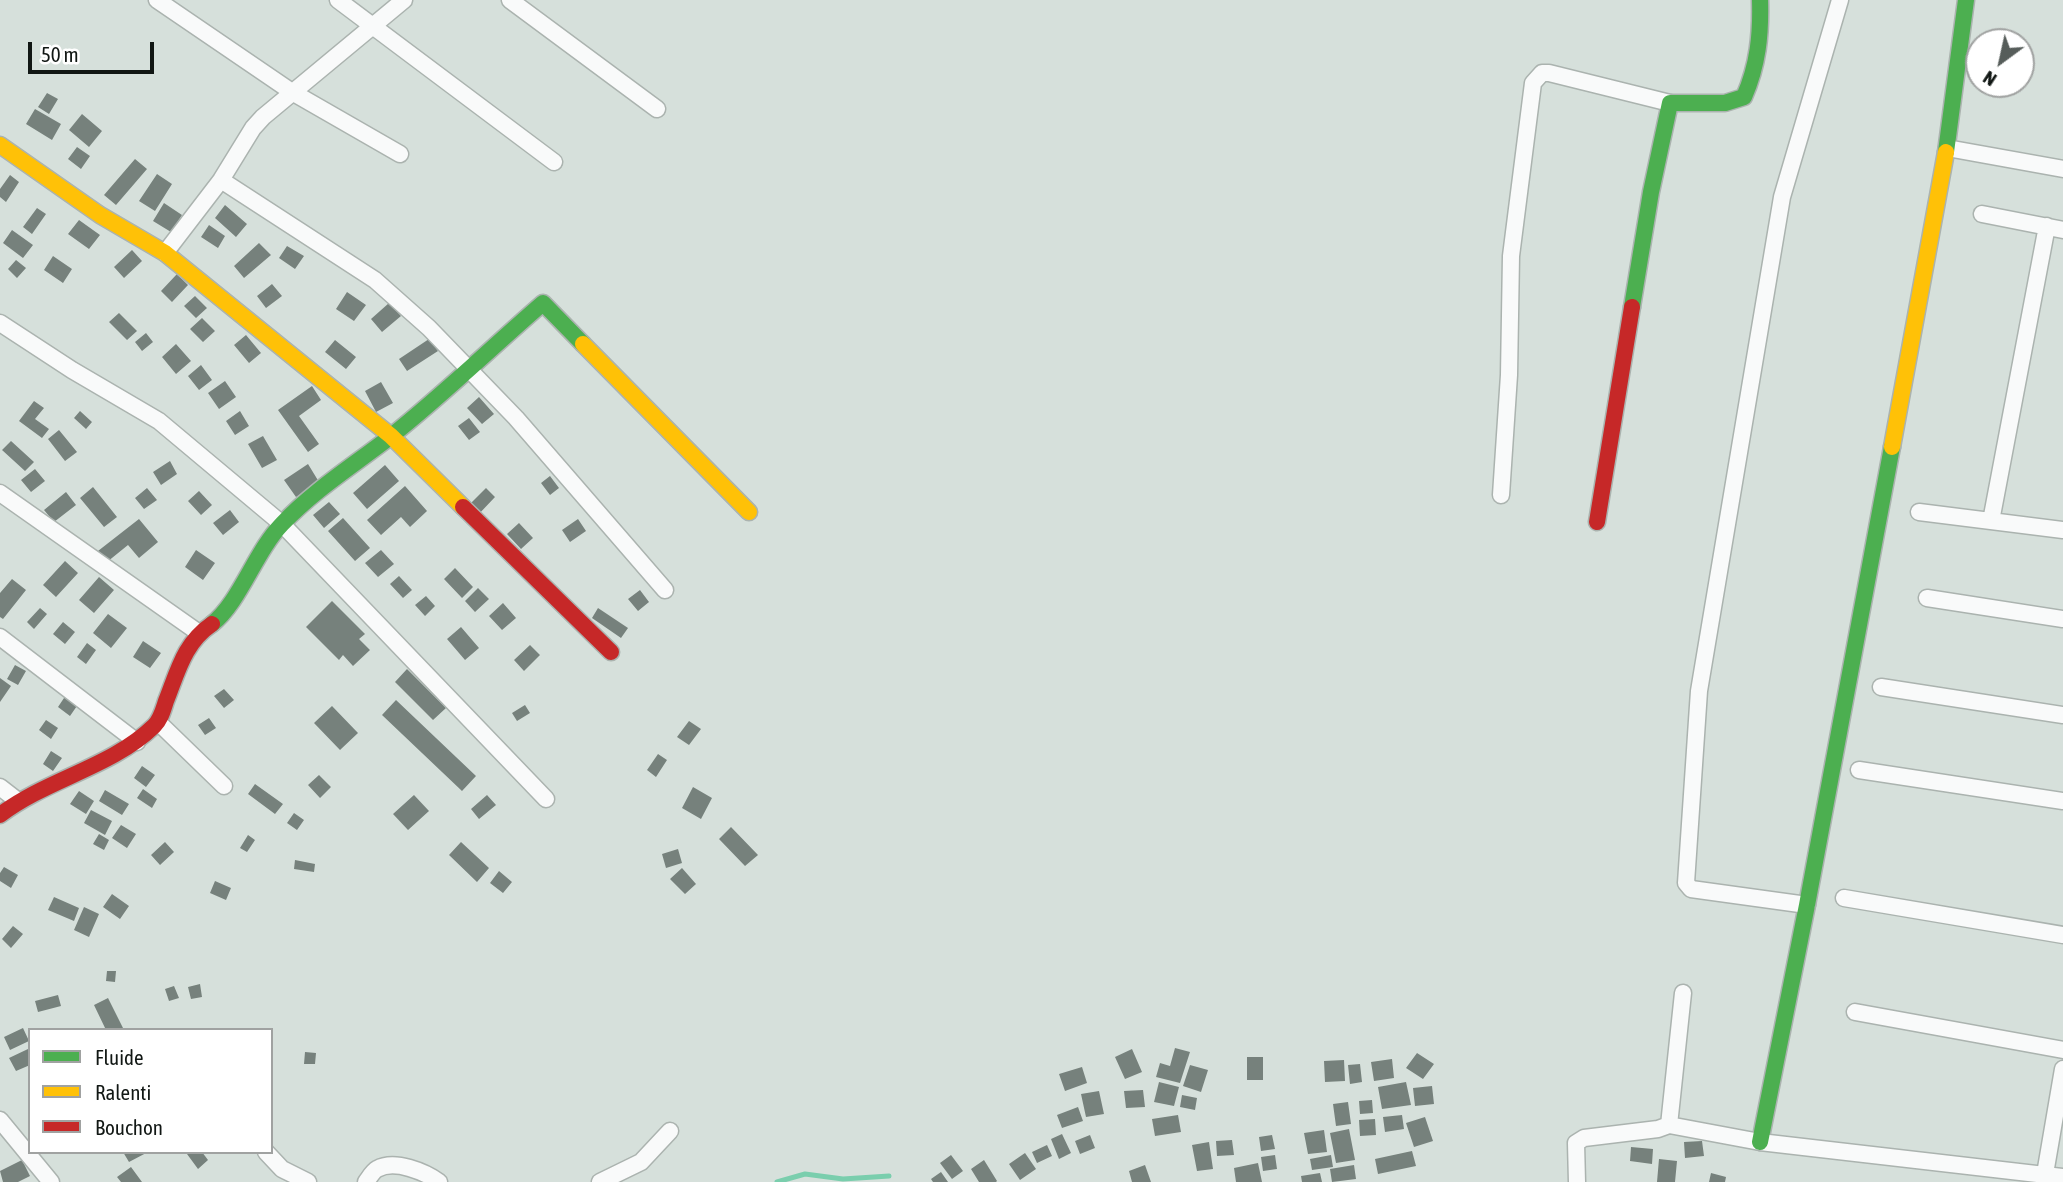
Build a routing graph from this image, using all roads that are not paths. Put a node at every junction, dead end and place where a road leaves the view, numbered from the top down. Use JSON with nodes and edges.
{"nodes":[{"id":1,"x":158,"y":0,"type":"edge"},
{"id":2,"x":338,"y":0,"type":"edge"},
{"id":3,"x":404,"y":0,"type":"edge"},
{"id":4,"x":510,"y":0,"type":"edge"},
{"id":5,"x":1760,"y":0,"type":"edge"},
{"id":6,"x":1840,"y":0,"type":"edge"},
{"id":7,"x":1966,"y":0,"type":"edge"},
{"id":8,"x":375,"y":26,"type":"junction"},
{"id":9,"x":292,"y":92,"type":"junction"},
{"id":10,"x":1670,"y":103,"type":"junction"},
{"id":11,"x":657,"y":108,"type":"dead end"},
{"id":12,"x":0,"y":145,"type":"edge"},
{"id":13,"x":1947,"y":148,"type":"junction"},
{"id":14,"x":400,"y":154,"type":"dead end"},
{"id":15,"x":554,"y":162,"type":"dead end"},
{"id":16,"x":2063,"y":169,"type":"edge"},
{"id":17,"x":221,"y":180,"type":"junction"},
{"id":18,"x":1982,"y":214,"type":"dead end"},
{"id":19,"x":2046,"y":226,"type":"junction"},
{"id":20,"x":2063,"y":230,"type":"edge"},
{"id":21,"x":165,"y":253,"type":"junction"},
{"id":22,"x":0,"y":323,"type":"edge"},
{"id":23,"x":468,"y":370,"type":"junction"},
{"id":24,"x":391,"y":436,"type":"junction"},
{"id":25,"x":0,"y":493,"type":"edge"},
{"id":26,"x":1501,"y":495,"type":"dead end"},
{"id":27,"x":748,"y":512,"type":"dead end"},
{"id":28,"x":1919,"y":512,"type":"dead end"},
{"id":29,"x":1991,"y":521,"type":"junction"},
{"id":30,"x":1597,"y":522,"type":"dead end"},
{"id":31,"x":282,"y":524,"type":"junction"},
{"id":32,"x":2063,"y":530,"type":"edge"},
{"id":33,"x":665,"y":590,"type":"dead end"},
{"id":34,"x":1927,"y":598,"type":"dead end"},
{"id":35,"x":2063,"y":619,"type":"edge"},
{"id":36,"x":199,"y":633,"type":"junction"},
{"id":37,"x":0,"y":637,"type":"edge"},
{"id":38,"x":611,"y":652,"type":"dead end"},
{"id":39,"x":1881,"y":687,"type":"dead end"},
{"id":40,"x":2063,"y":715,"type":"edge"},
{"id":41,"x":158,"y":722,"type":"junction"},
{"id":42,"x":137,"y":742,"type":"junction"},
{"id":43,"x":1860,"y":771,"type":"dead end"},
{"id":44,"x":224,"y":786,"type":"dead end"},
{"id":45,"x":0,"y":788,"type":"edge"},
{"id":46,"x":546,"y":800,"type":"dead end"},
{"id":47,"x":18,"y":801,"type":"junction"},
{"id":48,"x":2063,"y":801,"type":"edge"},
{"id":49,"x":0,"y":815,"type":"edge"},
{"id":50,"x":1844,"y":898,"type":"dead end"},
{"id":51,"x":1807,"y":905,"type":"junction"},
{"id":52,"x":2063,"y":935,"type":"edge"},
{"id":53,"x":1683,"y":993,"type":"dead end"},
{"id":54,"x":1855,"y":1012,"type":"dead end"},
{"id":55,"x":2063,"y":1050,"type":"edge"},
{"id":56,"x":2063,"y":1071,"type":"edge"},
{"id":57,"x":0,"y":1121,"type":"edge"},
{"id":58,"x":1669,"y":1125,"type":"junction"},
{"id":59,"x":670,"y":1131,"type":"dead end"},
{"id":60,"x":1760,"y":1142,"type":"junction"},
{"id":61,"x":25,"y":1145,"type":"edge"},
{"id":62,"x":31,"y":1154,"type":"edge"},
{"id":63,"x":268,"y":1154,"type":"edge"},
{"id":64,"x":2045,"y":1174,"type":"junction"},
{"id":65,"x":2063,"y":1177,"type":"edge"},
{"id":66,"x":51,"y":1182,"type":"edge"},
{"id":67,"x":308,"y":1182,"type":"edge"},
{"id":68,"x":366,"y":1182,"type":"edge"},
{"id":69,"x":439,"y":1182,"type":"edge"},
{"id":70,"x":600,"y":1182,"type":"edge"},
{"id":71,"x":1577,"y":1182,"type":"edge"}],
"edges":[{"from":1,"to":9,"type":"street"},
{"from":2,"to":8,"type":"street"},
{"from":3,"to":8,"type":"street"},
{"from":4,"to":11,"type":"street"},
{"from":5,"to":10,"type":"street"},
{"from":6,"to":51,"type":"street"},
{"from":7,"to":13,"type":"street"},
{"from":8,"to":9,"type":"street"},
{"from":8,"to":15,"type":"street"},
{"from":9,"to":14,"type":"street"},
{"from":9,"to":17,"type":"street"},
{"from":10,"to":26,"type":"street"},
{"from":10,"to":30,"type":"street"},
{"from":12,"to":21,"type":"street"},
{"from":13,"to":16,"type":"street"},
{"from":13,"to":51,"type":"street"},
{"from":17,"to":21,"type":"street"},
{"from":17,"to":23,"type":"street"},
{"from":18,"to":19,"type":"street"},
{"from":19,"to":20,"type":"street"},
{"from":19,"to":29,"type":"street"},
{"from":21,"to":24,"type":"street"},
{"from":22,"to":31,"type":"street"},
{"from":23,"to":24,"type":"street"},
{"from":23,"to":27,"type":"street"},
{"from":23,"to":33,"type":"street"},
{"from":24,"to":31,"type":"street"},
{"from":24,"to":38,"type":"street"},
{"from":25,"to":36,"type":"street"},
{"from":28,"to":29,"type":"street"},
{"from":29,"to":32,"type":"street"},
{"from":31,"to":36,"type":"street"},
{"from":31,"to":46,"type":"street"},
{"from":34,"to":35,"type":"street"},
{"from":36,"to":41,"type":"street"},
{"from":37,"to":42,"type":"street"},
{"from":39,"to":40,"type":"street"},
{"from":41,"to":42,"type":"street"},
{"from":41,"to":44,"type":"street"},
{"from":42,"to":47,"type":"street"},
{"from":43,"to":48,"type":"street"},
{"from":45,"to":47,"type":"street"},
{"from":47,"to":49,"type":"street"},
{"from":50,"to":52,"type":"street"},
{"from":51,"to":60,"type":"street"},
{"from":53,"to":58,"type":"street"},
{"from":54,"to":55,"type":"street"},
{"from":56,"to":64,"type":"street"},
{"from":57,"to":61,"type":"street"},
{"from":58,"to":60,"type":"street"},
{"from":58,"to":71,"type":"street"},
{"from":59,"to":70,"type":"street"},
{"from":60,"to":64,"type":"street"},
{"from":62,"to":66,"type":"street"},
{"from":63,"to":67,"type":"street"},
{"from":64,"to":65,"type":"street"},
{"from":68,"to":69,"type":"street"}]}
